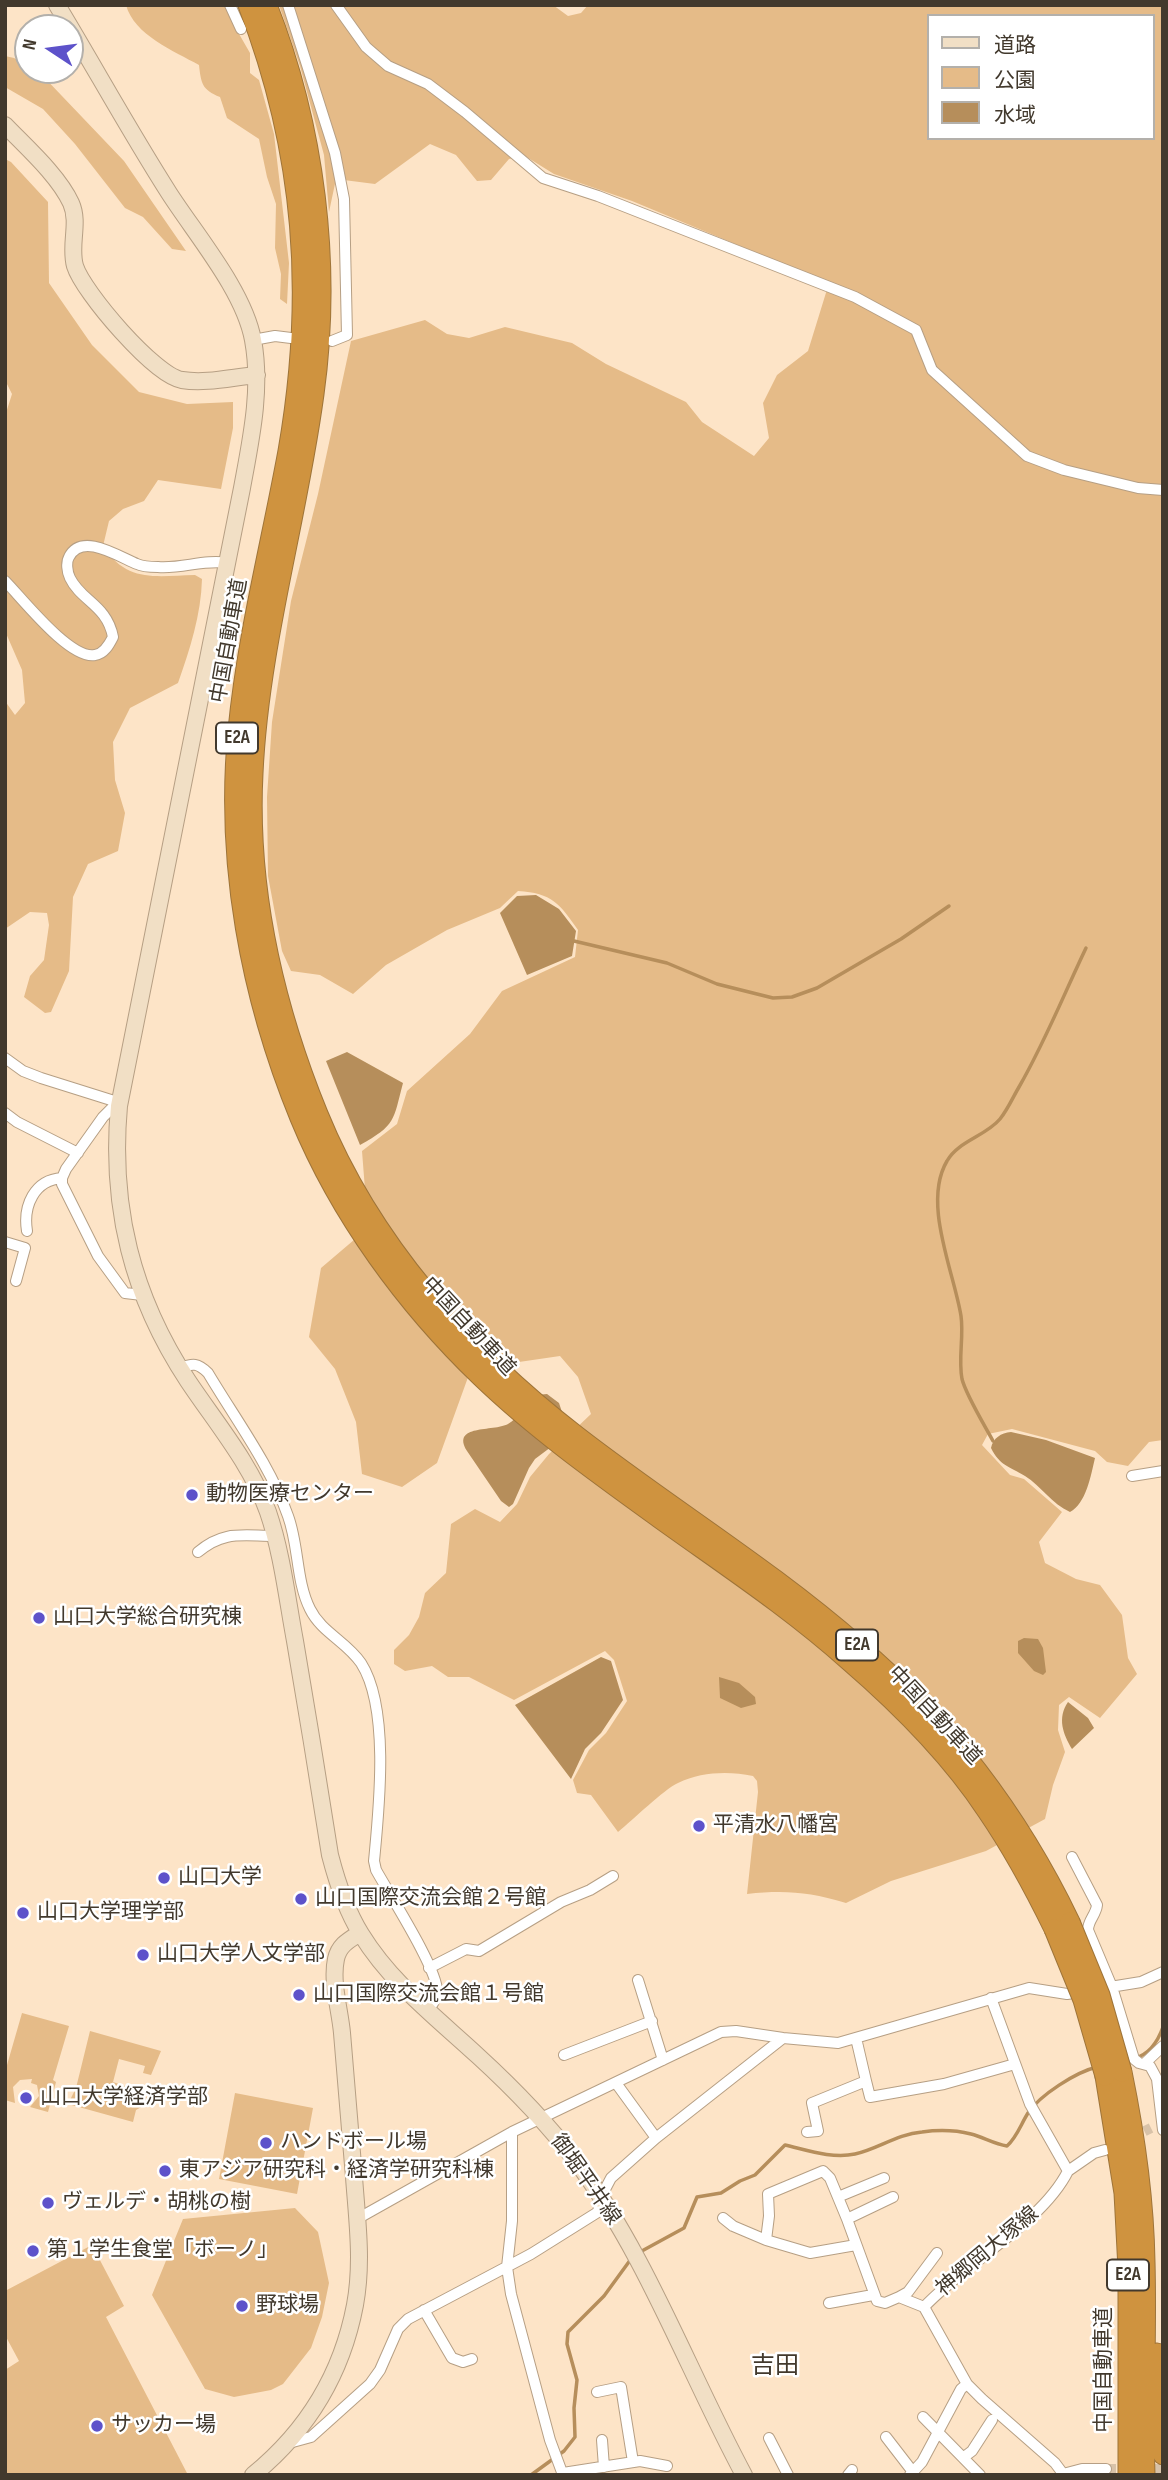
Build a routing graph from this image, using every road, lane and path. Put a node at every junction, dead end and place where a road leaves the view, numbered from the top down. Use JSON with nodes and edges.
{"nodes":[{"id":1,"x":57,"y":5,"type":"edge"},
{"id":2,"x":230,"y":5,"type":"edge"},
{"id":3,"x":248,"y":5,"type":"edge"},
{"id":4,"x":267,"y":5,"type":"edge"},
{"id":5,"x":288,"y":5,"type":"edge"},
{"id":6,"x":336,"y":5,"type":"edge"},
{"id":7,"x":241,"y":29,"type":"dead end"},
{"id":8,"x":5,"y":125,"type":"edge"},
{"id":9,"x":291,"y":338,"type":"dead end"},
{"id":10,"x":253,"y":340,"type":"junction"},
{"id":11,"x":332,"y":341,"type":"dead end"},
{"id":12,"x":257,"y":375,"type":"junction"},
{"id":13,"x":1163,"y":489,"type":"edge"},
{"id":14,"x":228,"y":563,"type":"junction"},
{"id":15,"x":5,"y":580,"type":"edge"},
{"id":16,"x":5,"y":1058,"type":"edge"},
{"id":17,"x":117,"y":1105,"type":"junction"},
{"id":18,"x":5,"y":1113,"type":"edge"},
{"id":19,"x":78,"y":1153,"type":"junction"},
{"id":20,"x":62,"y":1178,"type":"junction"},
{"id":21,"x":27,"y":1231,"type":"dead end"},
{"id":22,"x":5,"y":1242,"type":"edge"},
{"id":23,"x":16,"y":1281,"type":"dead end"},
{"id":24,"x":142,"y":1294,"type":"junction"},
{"id":25,"x":180,"y":1368,"type":"junction"},
{"id":26,"x":514,"y":1396,"type":"junction"},
{"id":27,"x":1163,"y":1471,"type":"edge"},
{"id":28,"x":1132,"y":1476,"type":"dead end"},
{"id":29,"x":275,"y":1536,"type":"junction"},
{"id":30,"x":198,"y":1552,"type":"dead end"},
{"id":31,"x":1072,"y":1857,"type":"dead end"},
{"id":32,"x":612,"y":1875,"type":"dead end"},
{"id":33,"x":360,"y":1933,"type":"junction"},
{"id":34,"x":429,"y":1968,"type":"junction"},
{"id":35,"x":1163,"y":1972,"type":"edge"},
{"id":36,"x":638,"y":1980,"type":"dead end"},
{"id":37,"x":1112,"y":1987,"type":"junction"},
{"id":38,"x":991,"y":1998,"type":"junction"},
{"id":39,"x":427,"y":2011,"type":"junction"},
{"id":40,"x":652,"y":2021,"type":"junction"},
{"id":41,"x":783,"y":2038,"type":"junction"},
{"id":42,"x":856,"y":2038,"type":"junction"},
{"id":43,"x":1163,"y":2046,"type":"edge"},
{"id":44,"x":564,"y":2054,"type":"dead end"},
{"id":45,"x":663,"y":2060,"type":"junction"},
{"id":46,"x":1015,"y":2064,"type":"junction"},
{"id":47,"x":1144,"y":2064,"type":"junction"},
{"id":48,"x":1114,"y":2074,"type":"junction"},
{"id":49,"x":866,"y":2081,"type":"junction"},
{"id":50,"x":616,"y":2083,"type":"junction"},
{"id":51,"x":541,"y":2119,"type":"junction"},
{"id":52,"x":1160,"y":2127,"type":"edge"},
{"id":53,"x":512,"y":2132,"type":"junction"},
{"id":54,"x":807,"y":2132,"type":"dead end"},
{"id":55,"x":656,"y":2138,"type":"junction"},
{"id":56,"x":1105,"y":2150,"type":"dead end"},
{"id":57,"x":1139,"y":2164,"type":"junction"},
{"id":58,"x":1069,"y":2171,"type":"junction"},
{"id":59,"x":884,"y":2178,"type":"dead end"},
{"id":60,"x":601,"y":2197,"type":"junction"},
{"id":61,"x":838,"y":2197,"type":"junction"},
{"id":62,"x":893,"y":2197,"type":"dead end"},
{"id":63,"x":723,"y":2218,"type":"dead end"},
{"id":64,"x":357,"y":2219,"type":"junction"},
{"id":65,"x":847,"y":2219,"type":"junction"},
{"id":66,"x":765,"y":2240,"type":"junction"},
{"id":67,"x":856,"y":2245,"type":"junction"},
{"id":68,"x":937,"y":2253,"type":"dead end"},
{"id":69,"x":507,"y":2267,"type":"junction"},
{"id":70,"x":873,"y":2295,"type":"junction"},
{"id":71,"x":899,"y":2297,"type":"junction"},
{"id":72,"x":829,"y":2303,"type":"dead end"},
{"id":73,"x":924,"y":2307,"type":"junction"},
{"id":74,"x":424,"y":2310,"type":"junction"},
{"id":75,"x":472,"y":2359,"type":"dead end"},
{"id":76,"x":1128,"y":2360,"type":"junction"},
{"id":77,"x":967,"y":2384,"type":"junction"},
{"id":78,"x":597,"y":2392,"type":"dead end"},
{"id":79,"x":923,"y":2417,"type":"dead end"},
{"id":80,"x":992,"y":2420,"type":"dead end"},
{"id":81,"x":938,"y":2434,"type":"junction"},
{"id":82,"x":886,"y":2437,"type":"dead end"},
{"id":83,"x":769,"y":2438,"type":"dead end"},
{"id":84,"x":602,"y":2440,"type":"dead end"},
{"id":85,"x":289,"y":2443,"type":"junction"},
{"id":86,"x":1163,"y":2455,"type":"edge"},
{"id":87,"x":964,"y":2457,"type":"junction"},
{"id":88,"x":632,"y":2462,"type":"junction"},
{"id":89,"x":667,"y":2466,"type":"dead end"},
{"id":90,"x":604,"y":2467,"type":"junction"},
{"id":91,"x":562,"y":2469,"type":"edge"},
{"id":92,"x":1113,"y":2472,"type":"edge"},
{"id":93,"x":912,"y":2473,"type":"edge"},
{"id":94,"x":1063,"y":2474,"type":"edge"},
{"id":95,"x":253,"y":2475,"type":"edge"},
{"id":96,"x":744,"y":2475,"type":"edge"},
{"id":97,"x":788,"y":2475,"type":"edge"},
{"id":98,"x":980,"y":2475,"type":"edge"},
{"id":99,"x":1128,"y":2475,"type":"edge"},
{"id":100,"x":1145,"y":2475,"type":"edge"}],
"edges":[{"from":1,"to":10,"type":"street","name":"御堀平井線"},
{"from":2,"to":7,"type":"street"},
{"from":3,"to":26,"type":"highway","name":"中国自動車道","number":"E2A"},
{"from":4,"to":26,"type":"highway","name":"中国自動車道","number":"E2A"},
{"from":5,"to":11,"type":"street"},
{"from":6,"to":13,"type":"street"},
{"from":8,"to":12,"type":"street"},
{"from":9,"to":10,"type":"street"},
{"from":10,"to":12,"type":"street","name":"御堀平井線"},
{"from":12,"to":14,"type":"street","name":"御堀平井線"},
{"from":14,"to":15,"type":"street"},
{"from":14,"to":17,"type":"street","name":"御堀平井線"},
{"from":16,"to":17,"type":"street"},
{"from":17,"to":19,"type":"street"},
{"from":17,"to":24,"type":"street","name":"御堀平井線"},
{"from":18,"to":19,"type":"street"},
{"from":19,"to":20,"type":"street"},
{"from":20,"to":21,"type":"street"},
{"from":20,"to":24,"type":"street"},
{"from":22,"to":23,"type":"street"},
{"from":24,"to":25,"type":"street","name":"御堀平井線"},
{"from":25,"to":29,"type":"street","name":"御堀平井線"},
{"from":25,"to":34,"type":"street"},
{"from":26,"to":48,"type":"highway","name":"中国自動車道","number":"E2A","bridge":true},
{"from":27,"to":28,"type":"street"},
{"from":29,"to":30,"type":"street"},
{"from":29,"to":33,"type":"street","name":"御堀平井線"},
{"from":31,"to":37,"type":"street"},
{"from":32,"to":34,"type":"street"},
{"from":33,"to":39,"type":"street","name":"御堀平井線"},
{"from":33,"to":64,"type":"street"},
{"from":34,"to":39,"type":"street"},
{"from":35,"to":37,"type":"street"},
{"from":36,"to":40,"type":"street"},
{"from":37,"to":38,"type":"street"},
{"from":37,"to":47,"type":"street"},
{"from":38,"to":42,"type":"street"},
{"from":38,"to":46,"type":"street"},
{"from":39,"to":51,"type":"street","name":"御堀平井線"},
{"from":40,"to":44,"type":"street"},
{"from":40,"to":45,"type":"street"},
{"from":41,"to":42,"type":"street"},
{"from":41,"to":45,"type":"street"},
{"from":41,"to":55,"type":"street"},
{"from":42,"to":49,"type":"street"},
{"from":43,"to":47,"type":"street"},
{"from":45,"to":50,"type":"street"},
{"from":46,"to":49,"type":"street"},
{"from":46,"to":58,"type":"street"},
{"from":47,"to":52,"type":"street"},
{"from":48,"to":57,"type":"highway","name":"中国自動車道","number":"E2A"},
{"from":48,"to":76,"type":"highway","name":"中国自動車道","number":"E2A"},
{"from":49,"to":54,"type":"street"},
{"from":50,"to":51,"type":"street"},
{"from":50,"to":55,"type":"street"},
{"from":51,"to":53,"type":"street"},
{"from":51,"to":60,"type":"street","name":"御堀平井線"},
{"from":53,"to":64,"type":"street"},
{"from":53,"to":69,"type":"street"},
{"from":55,"to":60,"type":"street"},
{"from":56,"to":58,"type":"street"},
{"from":57,"to":86,"type":"highway"},
{"from":57,"to":100,"type":"highway","name":"中国自動車道","number":"E2A"},
{"from":58,"to":73,"type":"street","name":"神郷岡大塚線"},
{"from":59,"to":61,"type":"street"},
{"from":60,"to":69,"type":"street"},
{"from":60,"to":96,"type":"street","name":"御堀平井線"},
{"from":61,"to":65,"type":"street"},
{"from":61,"to":66,"type":"street"},
{"from":62,"to":65,"type":"street"},
{"from":63,"to":66,"type":"street"},
{"from":64,"to":85,"type":"street"},
{"from":65,"to":67,"type":"street"},
{"from":66,"to":67,"type":"street"},
{"from":67,"to":70,"type":"street"},
{"from":68,"to":71,"type":"street"},
{"from":69,"to":74,"type":"street"},
{"from":69,"to":91,"type":"street"},
{"from":70,"to":71,"type":"street"},
{"from":70,"to":72,"type":"street"},
{"from":71,"to":73,"type":"street"},
{"from":73,"to":77,"type":"street","name":"神郷岡大塚線"},
{"from":74,"to":75,"type":"street"},
{"from":74,"to":85,"type":"street"},
{"from":76,"to":92,"type":"highway"},
{"from":76,"to":99,"type":"highway","name":"中国自動車道","number":"E2A"},
{"from":77,"to":81,"type":"street"},
{"from":77,"to":94,"type":"street","name":"神郷岡大塚線"},
{"from":78,"to":88,"type":"street"},
{"from":79,"to":81,"type":"street"},
{"from":80,"to":87,"type":"street"},
{"from":81,"to":87,"type":"street"},
{"from":81,"to":93,"type":"street"},
{"from":82,"to":93,"type":"street"},
{"from":83,"to":97,"type":"street"},
{"from":84,"to":90,"type":"street"},
{"from":85,"to":95,"type":"street"},
{"from":87,"to":98,"type":"street"},
{"from":88,"to":89,"type":"street"},
{"from":88,"to":90,"type":"street"},
{"from":90,"to":91,"type":"street"},
{"from":92,"to":94,"type":"street"}]}
